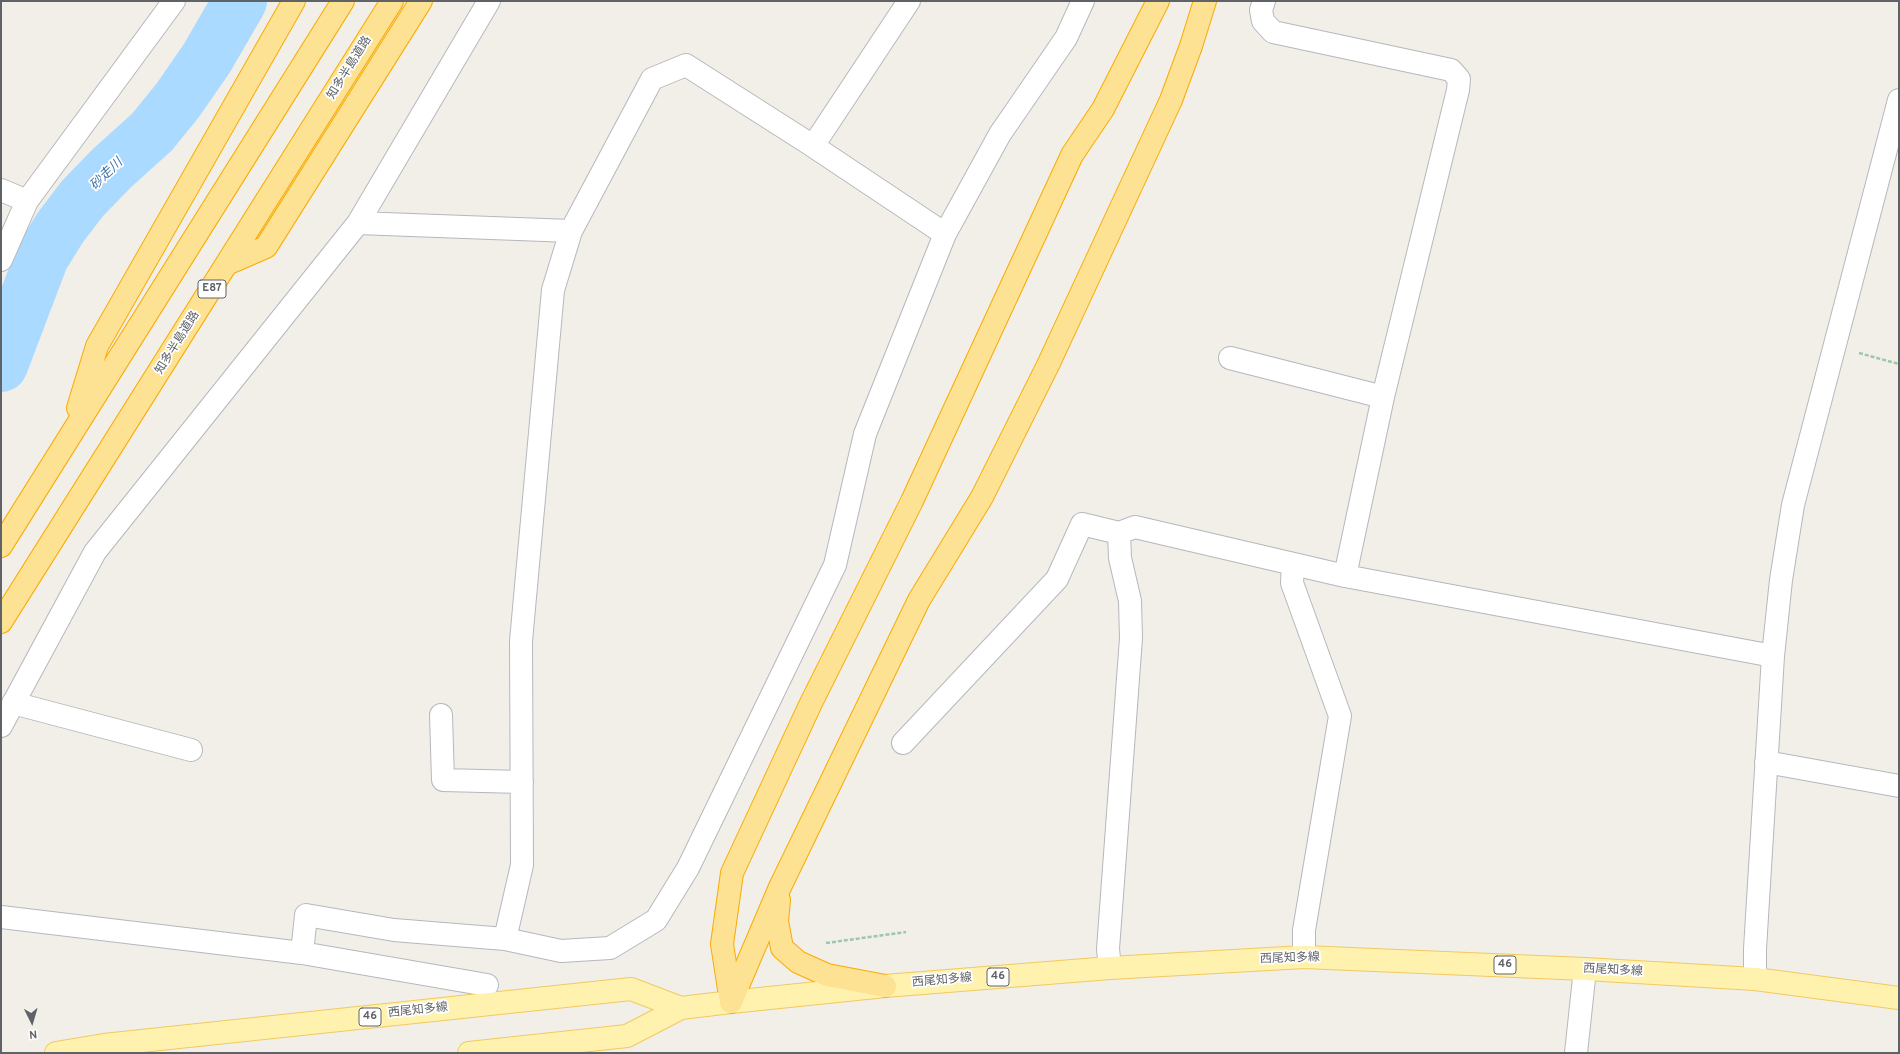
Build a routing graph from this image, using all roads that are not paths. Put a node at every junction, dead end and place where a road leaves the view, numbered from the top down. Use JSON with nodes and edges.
{"nodes":[{"id":1,"x":174,"y":1,"type":"edge"},
{"id":2,"x":294,"y":1,"type":"edge"},
{"id":3,"x":343,"y":1,"type":"edge"},
{"id":4,"x":392,"y":1,"type":"edge"},
{"id":5,"x":421,"y":1,"type":"edge"},
{"id":6,"x":489,"y":1,"type":"edge"},
{"id":7,"x":908,"y":1,"type":"edge"},
{"id":8,"x":1083,"y":1,"type":"edge"},
{"id":9,"x":1143,"y":1,"type":"edge"},
{"id":10,"x":1158,"y":1,"type":"edge"},
{"id":11,"x":1205,"y":1,"type":"edge"},
{"id":12,"x":1264,"y":1,"type":"edge"},
{"id":13,"x":1136,"y":46,"type":"junction"},
{"id":14,"x":1899,"y":100,"type":"edge"},
{"id":15,"x":813,"y":146,"type":"junction"},
{"id":16,"x":1,"y":190,"type":"edge"},
{"id":17,"x":28,"y":201,"type":"junction"},
{"id":18,"x":358,"y":223,"type":"junction"},
{"id":19,"x":571,"y":231,"type":"junction"},
{"id":20,"x":945,"y":234,"type":"junction"},
{"id":21,"x":1,"y":260,"type":"edge"},
{"id":22,"x":229,"y":263,"type":"junction"},
{"id":23,"x":1230,"y":358,"type":"dead end"},
{"id":24,"x":1382,"y":397,"type":"junction"},
{"id":25,"x":69,"y":438,"type":"junction"},
{"id":26,"x":1119,"y":533,"type":"junction"},
{"id":27,"x":1,"y":546,"type":"edge"},
{"id":28,"x":1293,"y":564,"type":"junction"},
{"id":29,"x":1345,"y":576,"type":"junction"},
{"id":30,"x":1,"y":622,"type":"edge"},
{"id":31,"x":1773,"y":656,"type":"junction"},
{"id":32,"x":13,"y":704,"type":"junction"},
{"id":33,"x":441,"y":715,"type":"dead end"},
{"id":34,"x":1,"y":726,"type":"edge"},
{"id":35,"x":903,"y":743,"type":"dead end"},
{"id":36,"x":190,"y":750,"type":"dead end"},
{"id":37,"x":1766,"y":762,"type":"junction"},
{"id":38,"x":522,"y":782,"type":"junction"},
{"id":39,"x":1899,"y":786,"type":"edge"},
{"id":40,"x":780,"y":887,"type":"junction"},
{"id":41,"x":1,"y":917,"type":"edge"},
{"id":42,"x":505,"y":939,"type":"junction"},
{"id":43,"x":302,"y":952,"type":"junction"},
{"id":44,"x":1304,"y":957,"type":"junction"},
{"id":45,"x":1110,"y":968,"type":"junction"},
{"id":46,"x":1585,"y":969,"type":"junction"},
{"id":47,"x":1755,"y":979,"type":"junction"},
{"id":48,"x":487,"y":985,"type":"dead end"},
{"id":49,"x":886,"y":986,"type":"junction"},
{"id":50,"x":1899,"y":998,"type":"edge"},
{"id":51,"x":731,"y":1002,"type":"junction"},
{"id":52,"x":681,"y":1008,"type":"junction"},
{"id":53,"x":56,"y":1053,"type":"edge"},
{"id":54,"x":469,"y":1053,"type":"edge"},
{"id":55,"x":1576,"y":1053,"type":"edge"}],
"edges":[{"from":1,"to":17,"type":"street"},
{"from":2,"to":25,"type":"highway"},
{"from":3,"to":25,"type":"highway"},
{"from":4,"to":22,"type":"highway","name":"知多半島道路","number":"E87"},
{"from":5,"to":22,"type":"highway"},
{"from":6,"to":18,"type":"street"},
{"from":7,"to":15,"type":"street"},
{"from":8,"to":20,"type":"street"},
{"from":9,"to":13,"type":"highway"},
{"from":10,"to":13,"type":"highway"},
{"from":11,"to":40,"type":"highway"},
{"from":12,"to":24,"type":"street"},
{"from":13,"to":51,"type":"highway"},
{"from":14,"to":31,"type":"street"},
{"from":15,"to":19,"type":"street"},
{"from":15,"to":20,"type":"street"},
{"from":16,"to":17,"type":"street"},
{"from":17,"to":21,"type":"street"},
{"from":18,"to":19,"type":"street"},
{"from":18,"to":32,"type":"street"},
{"from":19,"to":38,"type":"street"},
{"from":20,"to":42,"type":"street"},
{"from":22,"to":30,"type":"highway","name":"知多半島道路","number":"E87"},
{"from":23,"to":24,"type":"street"},
{"from":24,"to":29,"type":"street"},
{"from":25,"to":27,"type":"highway"},
{"from":26,"to":28,"type":"street"},
{"from":26,"to":35,"type":"street"},
{"from":26,"to":45,"type":"street"},
{"from":28,"to":29,"type":"street"},
{"from":28,"to":44,"type":"street"},
{"from":29,"to":31,"type":"street"},
{"from":31,"to":37,"type":"street"},
{"from":32,"to":34,"type":"street"},
{"from":32,"to":36,"type":"street"},
{"from":33,"to":38,"type":"street"},
{"from":37,"to":39,"type":"street"},
{"from":37,"to":47,"type":"street"},
{"from":38,"to":42,"type":"street"},
{"from":40,"to":49,"type":"highway"},
{"from":40,"to":51,"type":"highway"},
{"from":41,"to":43,"type":"street"},
{"from":42,"to":43,"type":"street"},
{"from":43,"to":48,"type":"street"},
{"from":44,"to":45,"type":"main road","name":"西尾知多線","number":"46"},
{"from":44,"to":46,"type":"main road","name":"西尾知多線","number":"46"},
{"from":45,"to":49,"type":"main road","name":"西尾知多線","number":"46"},
{"from":46,"to":47,"type":"main road","name":"西尾知多線","number":"46"},
{"from":46,"to":55,"type":"street"},
{"from":47,"to":50,"type":"main road","name":"西尾知多線","number":"46"},
{"from":49,"to":51,"type":"main road","name":"西尾知多線","number":"46"},
{"from":51,"to":52,"type":"main road","name":"西尾知多線","number":"46"},
{"from":52,"to":53,"type":"main road","name":"西尾知多線","number":"46"},
{"from":52,"to":54,"type":"main road","name":"西尾知多線","number":"46"}]}
